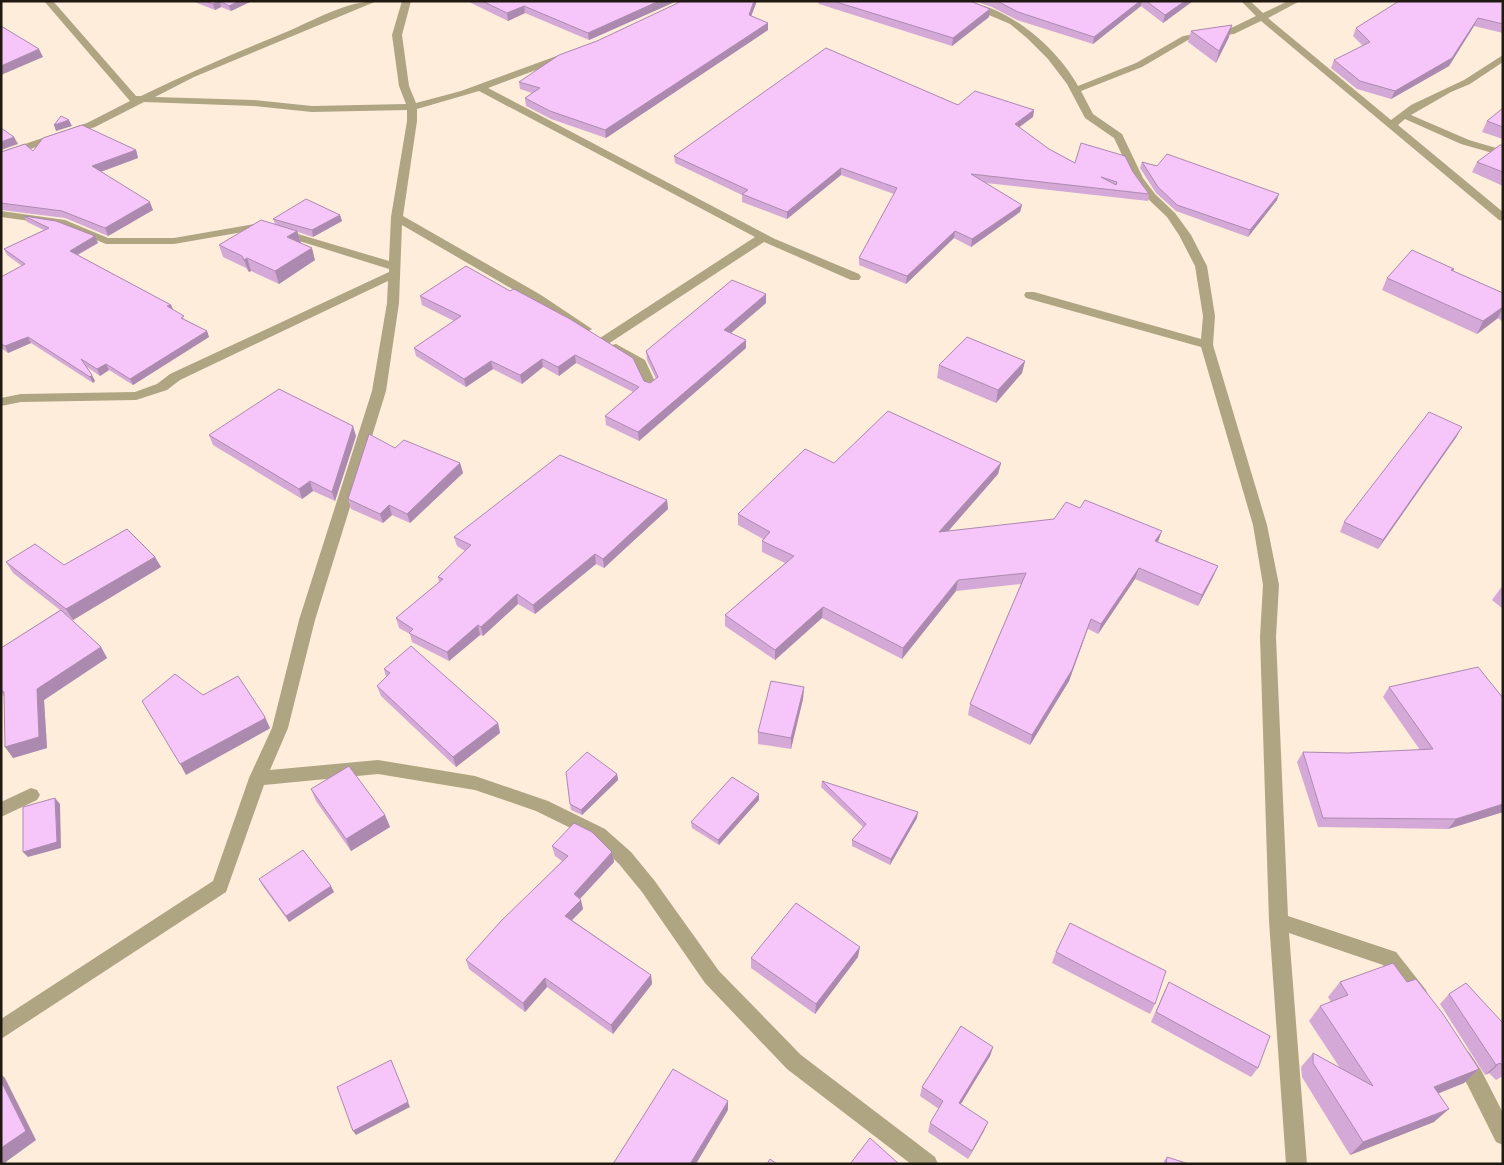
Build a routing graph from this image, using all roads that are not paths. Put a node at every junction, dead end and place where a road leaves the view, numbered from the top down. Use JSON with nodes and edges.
{"nodes":[{"id":1,"x":48,"y":1,"type":"edge"},
{"id":2,"x":373,"y":1,"type":"edge"},
{"id":3,"x":406,"y":1,"type":"edge"},
{"id":4,"x":960,"y":1,"type":"edge"},
{"id":5,"x":1245,"y":1,"type":"edge"},
{"id":6,"x":1296,"y":1,"type":"edge"},
{"id":7,"x":1262,"y":17,"type":"junction"},
{"id":8,"x":576,"y":52,"type":"edge"},
{"id":9,"x":1503,"y":58,"type":"edge"},
{"id":10,"x":480,"y":88,"type":"junction"},
{"id":11,"x":1076,"y":90,"type":"junction"},
{"id":12,"x":142,"y":99,"type":"junction"},
{"id":13,"x":412,"y":107,"type":"junction"},
{"id":14,"x":1406,"y":116,"type":"junction"},
{"id":15,"x":1392,"y":124,"type":"junction"},
{"id":16,"x":1503,"y":153,"type":"edge"},
{"id":17,"x":1,"y":156,"type":"edge"},
{"id":18,"x":1,"y":214,"type":"edge"},
{"id":19,"x":397,"y":217,"type":"junction"},
{"id":20,"x":1503,"y":218,"type":"edge"},
{"id":21,"x":763,"y":237,"type":"junction"},
{"id":22,"x":395,"y":270,"type":"junction"},
{"id":23,"x":855,"y":277,"type":"dead end"},
{"id":24,"x":1030,"y":295,"type":"dead end"},
{"id":25,"x":604,"y":341,"type":"junction"},
{"id":26,"x":1207,"y":345,"type":"junction"},
{"id":27,"x":651,"y":386,"type":"edge"},
{"id":28,"x":1,"y":402,"type":"edge"},
{"id":29,"x":258,"y":778,"type":"junction"},
{"id":30,"x":31,"y":795,"type":"dead end"},
{"id":31,"x":1,"y":810,"type":"edge"},
{"id":32,"x":1278,"y":920,"type":"junction"},
{"id":33,"x":1432,"y":1014,"type":"edge"},
{"id":34,"x":1,"y":1030,"type":"edge"},
{"id":35,"x":1454,"y":1045,"type":"edge"},
{"id":36,"x":1503,"y":1135,"type":"edge"},
{"id":37,"x":928,"y":1164,"type":"edge"},
{"id":38,"x":1297,"y":1164,"type":"edge"}],
"edges":[{"from":1,"to":12,"type":"street"},
{"from":2,"to":12,"type":"street"},
{"from":3,"to":13,"type":"street"},
{"from":4,"to":11,"type":"street"},
{"from":5,"to":7,"type":"street"},
{"from":6,"to":7,"type":"street"},
{"from":7,"to":11,"type":"street"},
{"from":7,"to":15,"type":"street"},
{"from":8,"to":10,"type":"street"},
{"from":9,"to":14,"type":"street"},
{"from":10,"to":13,"type":"street"},
{"from":10,"to":21,"type":"street"},
{"from":11,"to":26,"type":"street"},
{"from":12,"to":13,"type":"street"},
{"from":12,"to":17,"type":"street"},
{"from":13,"to":19,"type":"street"},
{"from":14,"to":15,"type":"street"},
{"from":14,"to":16,"type":"street"},
{"from":15,"to":20,"type":"street"},
{"from":18,"to":22,"type":"street"},
{"from":19,"to":22,"type":"street"},
{"from":19,"to":25,"type":"street"},
{"from":21,"to":23,"type":"street"},
{"from":21,"to":25,"type":"street"},
{"from":22,"to":28,"type":"street"},
{"from":22,"to":29,"type":"street"},
{"from":24,"to":26,"type":"street"},
{"from":25,"to":27,"type":"street"},
{"from":26,"to":32,"type":"street"},
{"from":29,"to":34,"type":"street"},
{"from":29,"to":37,"type":"street"},
{"from":30,"to":31,"type":"street"},
{"from":32,"to":33,"type":"street"},
{"from":32,"to":38,"type":"street"},
{"from":35,"to":36,"type":"street"}]}
